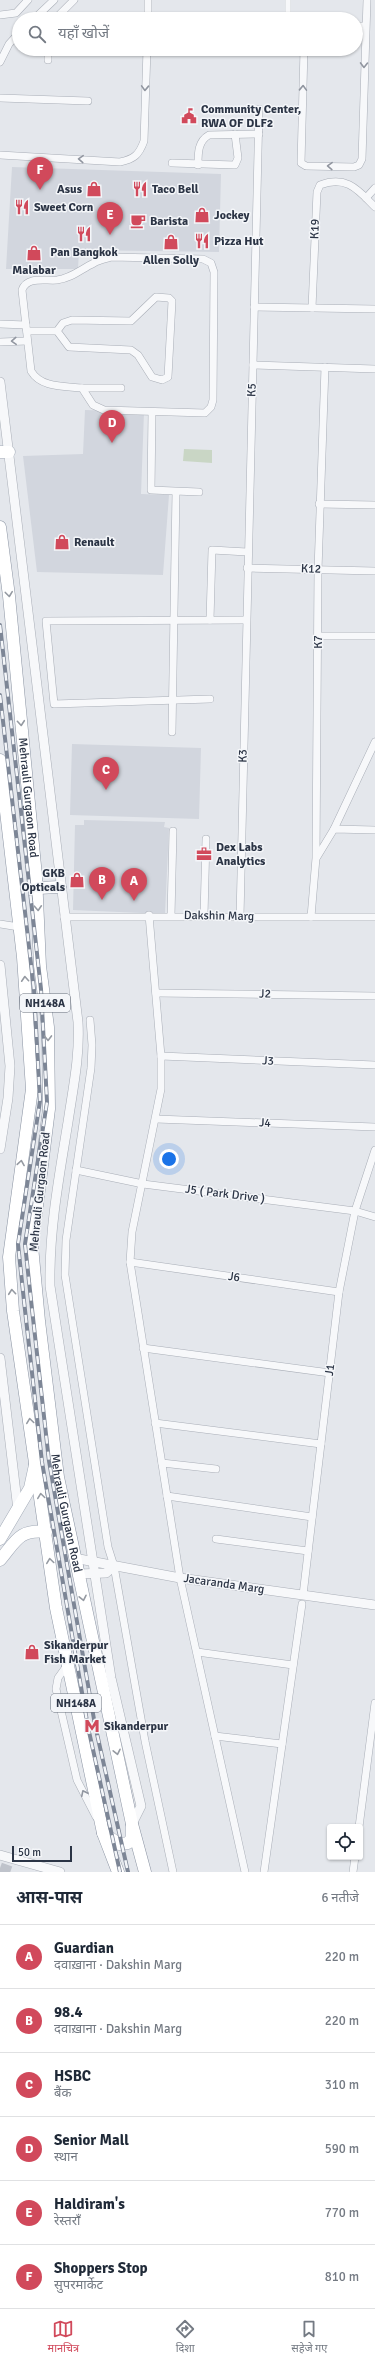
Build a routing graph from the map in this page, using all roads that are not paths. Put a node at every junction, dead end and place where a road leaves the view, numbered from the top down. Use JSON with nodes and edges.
{"nodes":[{"id":1,"x":28,"y":0,"type":"edge"},
{"id":2,"x":54,"y":0,"type":"edge"},
{"id":3,"x":74,"y":0,"type":"edge"},
{"id":4,"x":148,"y":0,"type":"edge"},
{"id":5,"x":288,"y":0,"type":"edge"},
{"id":6,"x":367,"y":0,"type":"edge"},
{"id":7,"x":17,"y":12,"type":"edge"},
{"id":8,"x":41,"y":12,"type":"edge"},
{"id":9,"x":61,"y":12,"type":"edge"},
{"id":10,"x":148,"y":12,"type":"edge"},
{"id":11,"x":288,"y":12,"type":"edge"},
{"id":12,"x":12,"y":14,"type":"edge"},
{"id":13,"x":0,"y":15,"type":"edge"},
{"id":14,"x":365,"y":26,"type":"joint"},
{"id":15,"x":12,"y":41,"type":"edge"},
{"id":16,"x":48,"y":56,"type":"edge"},
{"id":17,"x":147,"y":56,"type":"edge"},
{"id":18,"x":304,"y":56,"type":"edge"},
{"id":19,"x":48,"y":60,"type":"dead end"},
{"id":20,"x":0,"y":62,"type":"edge"},
{"id":21,"x":0,"y":98,"type":"edge"},
{"id":22,"x":88,"y":101,"type":"dead end"},
{"id":23,"x":259,"y":109,"type":"dead end"},
{"id":24,"x":235,"y":134,"type":"junction"},
{"id":25,"x":259,"y":134,"type":"junction"},
{"id":26,"x":0,"y":155,"type":"edge"},
{"id":27,"x":172,"y":163,"type":"dead end"},
{"id":28,"x":198,"y":165,"type":"junction"},
{"id":29,"x":375,"y":188,"type":"edge"},
{"id":30,"x":366,"y":198,"type":"junction"},
{"id":31,"x":375,"y":207,"type":"edge"},
{"id":32,"x":254,"y":307,"type":"junction"},
{"id":33,"x":312,"y":308,"type":"junction"},
{"id":34,"x":375,"y":309,"type":"edge"},
{"id":35,"x":0,"y":324,"type":"edge"},
{"id":36,"x":26,"y":328,"type":"junction"},
{"id":37,"x":57,"y":331,"type":"junction"},
{"id":38,"x":27,"y":341,"type":"junction"},
{"id":39,"x":0,"y":342,"type":"edge"},
{"id":40,"x":253,"y":365,"type":"junction"},
{"id":41,"x":325,"y":368,"type":"junction"},
{"id":42,"x":375,"y":369,"type":"edge"},
{"id":43,"x":0,"y":382,"type":"edge"},
{"id":44,"x":82,"y":388,"type":"junction"},
{"id":45,"x":120,"y":388,"type":"dead end"},
{"id":46,"x":152,"y":412,"type":"junction"},
{"id":47,"x":4,"y":452,"type":"edge"},
{"id":48,"x":176,"y":492,"type":"junction"},
{"id":49,"x":199,"y":492,"type":"dead end"},
{"id":50,"x":319,"y":504,"type":"junction"},
{"id":51,"x":375,"y":505,"type":"edge"},
{"id":52,"x":0,"y":527,"type":"edge"},
{"id":53,"x":247,"y":552,"type":"junction"},
{"id":54,"x":247,"y":568,"type":"junction"},
{"id":55,"x":318,"y":570,"type":"junction"},
{"id":56,"x":375,"y":571,"type":"edge"},
{"id":57,"x":246,"y":595,"type":"joint"},
{"id":58,"x":173,"y":620,"type":"junction"},
{"id":59,"x":210,"y":620,"type":"junction"},
{"id":60,"x":246,"y":620,"type":"junction"},
{"id":61,"x":318,"y":636,"type":"junction"},
{"id":62,"x":375,"y":636,"type":"edge"},
{"id":63,"x":210,"y":699,"type":"dead end"},
{"id":64,"x":172,"y":700,"type":"junction"},
{"id":65,"x":172,"y":732,"type":"dead end"},
{"id":66,"x":375,"y":742,"type":"edge"},
{"id":67,"x":0,"y":760,"type":"edge"},
{"id":68,"x":29,"y":806,"type":"junction"},
{"id":69,"x":7,"y":808,"type":"junction"},
{"id":70,"x":334,"y":829,"type":"junction"},
{"id":71,"x":375,"y":830,"type":"edge"},
{"id":72,"x":174,"y":831,"type":"dead end"},
{"id":73,"x":206,"y":839,"type":"dead end"},
{"id":74,"x":316,"y":858,"type":"junction"},
{"id":75,"x":60,"y":886,"type":"junction"},
{"id":76,"x":37,"y":888,"type":"junction"},
{"id":77,"x":148,"y":915,"type":"junction"},
{"id":78,"x":171,"y":916,"type":"junction"},
{"id":79,"x":204,"y":916,"type":"junction"},
{"id":80,"x":64,"y":917,"type":"junction"},
{"id":81,"x":240,"y":917,"type":"junction"},
{"id":82,"x":311,"y":917,"type":"junction"},
{"id":83,"x":375,"y":917,"type":"edge"},
{"id":84,"x":0,"y":924,"type":"edge"},
{"id":85,"x":19,"y":927,"type":"junction"},
{"id":86,"x":0,"y":965,"type":"edge"},
{"id":87,"x":156,"y":993,"type":"junction"},
{"id":88,"x":375,"y":996,"type":"edge"},
{"id":89,"x":90,"y":1020,"type":"dead end"},
{"id":90,"x":161,"y":1056,"type":"junction"},
{"id":91,"x":375,"y":1066,"type":"edge"},
{"id":92,"x":156,"y":1119,"type":"junction"},
{"id":93,"x":375,"y":1128,"type":"edge"},
{"id":94,"x":0,"y":1149,"type":"edge"},
{"id":95,"x":375,"y":1150,"type":"edge"},
{"id":96,"x":76,"y":1170,"type":"junction"},
{"id":97,"x":143,"y":1184,"type":"junction"},
{"id":98,"x":355,"y":1211,"type":"junction"},
{"id":99,"x":375,"y":1216,"type":"edge"},
{"id":100,"x":130,"y":1262,"type":"junction"},
{"id":101,"x":339,"y":1292,"type":"junction"},
{"id":102,"x":143,"y":1348,"type":"junction"},
{"id":103,"x":0,"y":1358,"type":"edge"},
{"id":104,"x":330,"y":1373,"type":"junction"},
{"id":105,"x":156,"y":1423,"type":"junction"},
{"id":106,"x":321,"y":1444,"type":"junction"},
{"id":107,"x":36,"y":1460,"type":"junction"},
{"id":108,"x":162,"y":1463,"type":"junction"},
{"id":109,"x":216,"y":1469,"type":"dead end"},
{"id":110,"x":167,"y":1496,"type":"junction"},
{"id":111,"x":18,"y":1510,"type":"junction"},
{"id":112,"x":312,"y":1517,"type":"junction"},
{"id":113,"x":46,"y":1532,"type":"junction"},
{"id":114,"x":216,"y":1538,"type":"dead end"},
{"id":115,"x":0,"y":1539,"type":"edge"},
{"id":116,"x":308,"y":1551,"type":"junction"},
{"id":117,"x":74,"y":1558,"type":"junction"},
{"id":118,"x":0,"y":1560,"type":"edge"},
{"id":119,"x":94,"y":1562,"type":"junction"},
{"id":120,"x":114,"y":1566,"type":"junction"},
{"id":121,"x":96,"y":1573,"type":"junction"},
{"id":122,"x":78,"y":1574,"type":"junction"},
{"id":123,"x":180,"y":1578,"type":"junction"},
{"id":124,"x":303,"y":1599,"type":"junction"},
{"id":125,"x":375,"y":1604,"type":"edge"},
{"id":126,"x":197,"y":1652,"type":"junction"},
{"id":127,"x":68,"y":1664,"type":"junction"},
{"id":128,"x":293,"y":1665,"type":"junction"},
{"id":129,"x":375,"y":1703,"type":"edge"},
{"id":130,"x":215,"y":1736,"type":"junction"},
{"id":131,"x":282,"y":1744,"type":"junction"},
{"id":132,"x":132,"y":1824,"type":"junction"},
{"id":133,"x":359,"y":1824,"type":"edge"},
{"id":134,"x":103,"y":1830,"type":"junction"},
{"id":135,"x":0,"y":1855,"type":"edge"},
{"id":136,"x":355,"y":1860,"type":"edge"},
{"id":137,"x":60,"y":1872,"type":"edge"},
{"id":138,"x":118,"y":1872,"type":"edge"},
{"id":139,"x":145,"y":1872,"type":"edge"},
{"id":140,"x":174,"y":1872,"type":"edge"},
{"id":141,"x":245,"y":1872,"type":"edge"},
{"id":142,"x":264,"y":1872,"type":"edge"},
{"id":143,"x":353,"y":1872,"type":"edge"}],
"edges":[{"from":1,"to":7,"type":"street"},
{"from":2,"to":8,"type":"street"},
{"from":3,"to":9,"type":"street"},
{"from":4,"to":10,"type":"street"},
{"from":5,"to":11,"type":"street"},
{"from":6,"to":14,"type":"street"},
{"from":12,"to":13,"type":"street"},
{"from":14,"to":18,"type":"street","one_way":true},
{"from":15,"to":20,"type":"street"},
{"from":16,"to":19,"type":"street"},
{"from":17,"to":26,"type":"street","one_way":true},
{"from":21,"to":22,"type":"street"},
{"from":23,"to":25,"type":"street","name":"K5"},
{"from":24,"to":25,"type":"street"},
{"from":24,"to":28,"type":"street"},
{"from":24,"to":28,"type":"street"},
{"from":25,"to":32,"type":"street","name":"K5"},
{"from":27,"to":28,"type":"street"},
{"from":29,"to":30,"type":"street"},
{"from":30,"to":31,"type":"street"},
{"from":30,"to":33,"type":"street","name":"K19"},
{"from":32,"to":33,"type":"street"},
{"from":32,"to":40,"type":"street","name":"K5"},
{"from":33,"to":34,"type":"street"},
{"from":35,"to":36,"type":"street"},
{"from":36,"to":37,"type":"street"},
{"from":36,"to":38,"type":"street"},
{"from":36,"to":46,"type":"street"},
{"from":37,"to":37,"type":"street"},
{"from":38,"to":39,"type":"street","one_way":true},
{"from":38,"to":44,"type":"street"},
{"from":40,"to":41,"type":"street"},
{"from":40,"to":53,"type":"street","name":"K5"},
{"from":41,"to":42,"type":"street"},
{"from":41,"to":50,"type":"street","name":"K7"},
{"from":43,"to":47,"type":"street"},
{"from":44,"to":45,"type":"street"},
{"from":44,"to":46,"type":"street"},
{"from":46,"to":48,"type":"street"},
{"from":47,"to":75,"type":"street"},
{"from":48,"to":49,"type":"street"},
{"from":48,"to":58,"type":"street"},
{"from":50,"to":51,"type":"street"},
{"from":50,"to":55,"type":"street","name":"K7"},
{"from":52,"to":68,"type":"main road","name":"Mehrauli Gurgaon Road","number":"NH148A","one_way":true},
{"from":53,"to":54,"type":"street","name":"K5"},
{"from":53,"to":59,"type":"street"},
{"from":54,"to":55,"type":"street","name":"K12"},
{"from":54,"to":57,"type":"street","name":"K5"},
{"from":55,"to":56,"type":"street","name":"K12"},
{"from":55,"to":61,"type":"street","name":"K7"},
{"from":57,"to":60,"type":"street","name":"K3"},
{"from":58,"to":59,"type":"street"},
{"from":58,"to":64,"type":"street"},
{"from":58,"to":64,"type":"street"},
{"from":59,"to":60,"type":"street"},
{"from":60,"to":81,"type":"street","name":"K3"},
{"from":61,"to":62,"type":"street"},
{"from":61,"to":74,"type":"street","name":"K7"},
{"from":63,"to":64,"type":"street"},
{"from":64,"to":65,"type":"street"},
{"from":66,"to":70,"type":"street"},
{"from":67,"to":69,"type":"main road","name":"Mehrauli Gurgaon Road","number":"NH148A"},
{"from":68,"to":69,"type":"main road"},
{"from":68,"to":76,"type":"main road","name":"Mehrauli Gurgaon Road","number":"NH148A"},
{"from":69,"to":85,"type":"main road","name":"Mehrauli Gurgaon Road","number":"NH148A"},
{"from":70,"to":71,"type":"street"},
{"from":70,"to":74,"type":"street"},
{"from":72,"to":78,"type":"street"},
{"from":73,"to":79,"type":"street"},
{"from":74,"to":82,"type":"street","name":"K7"},
{"from":75,"to":76,"type":"main road"},
{"from":75,"to":80,"type":"street"},
{"from":76,"to":117,"type":"main road","name":"Mehrauli Gurgaon Road","number":"NH148A","one_way":true},
{"from":77,"to":78,"type":"street","name":"Dakshin Marg"},
{"from":77,"to":80,"type":"street","name":"Dakshin Marg"},
{"from":77,"to":87,"type":"street"},
{"from":78,"to":79,"type":"street","name":"Dakshin Marg"},
{"from":79,"to":81,"type":"street","name":"Dakshin Marg"},
{"from":80,"to":119,"type":"street"},
{"from":81,"to":82,"type":"street","name":"Dakshin Marg"},
{"from":82,"to":83,"type":"street","name":"Dakshin Marg"},
{"from":84,"to":85,"type":"street"},
{"from":107,"to":85,"type":"main road","name":"Mehrauli Gurgaon Road","number":"NH148A","one_way":true},
{"from":86,"to":94,"type":"street"},
{"from":87,"to":88,"type":"street","name":"J2"},
{"from":87,"to":90,"type":"street"},
{"from":89,"to":96,"type":"street"},
{"from":90,"to":91,"type":"street","name":"J3"},
{"from":90,"to":92,"type":"street"},
{"from":92,"to":93,"type":"street","name":"J4"},
{"from":92,"to":97,"type":"street"},
{"from":95,"to":98,"type":"street","name":"J1"},
{"from":96,"to":97,"type":"street","name":"J5 ( Park Drive )"},
{"from":96,"to":120,"type":"street"},
{"from":97,"to":98,"type":"street","name":"J5 ( Park Drive )"},
{"from":97,"to":100,"type":"street"},
{"from":98,"to":99,"type":"street","name":"J5 ( Park Drive )"},
{"from":98,"to":101,"type":"street","name":"J1"},
{"from":100,"to":101,"type":"street","name":"J6"},
{"from":100,"to":102,"type":"street"},
{"from":101,"to":104,"type":"street","name":"J1"},
{"from":102,"to":104,"type":"street"},
{"from":102,"to":105,"type":"street"},
{"from":103,"to":111,"type":"street"},
{"from":104,"to":106,"type":"street","name":"J1"},
{"from":105,"to":106,"type":"street"},
{"from":105,"to":108,"type":"street"},
{"from":106,"to":112,"type":"street","name":"J1"},
{"from":107,"to":111,"type":"main road"},
{"from":113,"to":107,"type":"main road","name":"Mehrauli Gurgaon Road","number":"NH148A","one_way":true},
{"from":108,"to":109,"type":"street"},
{"from":108,"to":110,"type":"street"},
{"from":110,"to":112,"type":"street"},
{"from":110,"to":123,"type":"street"},
{"from":111,"to":115,"type":"main road"},
{"from":112,"to":116,"type":"street","name":"J1"},
{"from":113,"to":118,"type":"main road"},
{"from":127,"to":113,"type":"main road","name":"Mehrauli Gurgaon Road","number":"NH148A","one_way":true},
{"from":114,"to":116,"type":"street"},
{"from":116,"to":124,"type":"street","name":"J1"},
{"from":117,"to":119,"type":"street","name":"Jacaranda Marg"},
{"from":117,"to":122,"type":"main road","name":"Mehrauli Gurgaon Road","number":"NH148A"},
{"from":119,"to":120,"type":"street","name":"Jacaranda Marg"},
{"from":119,"to":121,"type":"street"},
{"from":120,"to":121,"type":"street"},
{"from":120,"to":123,"type":"street","name":"Jacaranda Marg"},
{"from":120,"to":140,"type":"street"},
{"from":121,"to":122,"type":"street"},
{"from":121,"to":132,"type":"street"},
{"from":122,"to":132,"type":"main road","name":"Mehrauli Gurgaon Road","number":"NH148A","one_way":true},
{"from":123,"to":124,"type":"street","name":"Jacaranda Marg"},
{"from":123,"to":126,"type":"street"},
{"from":124,"to":125,"type":"street","name":"Jacaranda Marg"},
{"from":124,"to":128,"type":"street","name":"J1"},
{"from":126,"to":128,"type":"street"},
{"from":126,"to":130,"type":"street"},
{"from":127,"to":134,"type":"main road","name":"Mehrauli Gurgaon Road","number":"NH148A"},
{"from":134,"to":127,"type":"street","one_way":true},
{"from":128,"to":131,"type":"street","name":"J1"},
{"from":129,"to":133,"type":"street"},
{"from":130,"to":131,"type":"street"},
{"from":130,"to":141,"type":"street"},
{"from":131,"to":142,"type":"street","name":"J1"},
{"from":132,"to":134,"type":"main road"},
{"from":132,"to":139,"type":"main road","name":"Mehrauli Gurgaon Road","number":"NH148A"},
{"from":134,"to":138,"type":"main road","name":"Mehrauli Gurgaon Road","number":"NH148A"},
{"from":135,"to":137,"type":"street"},
{"from":136,"to":143,"type":"street"}]}
